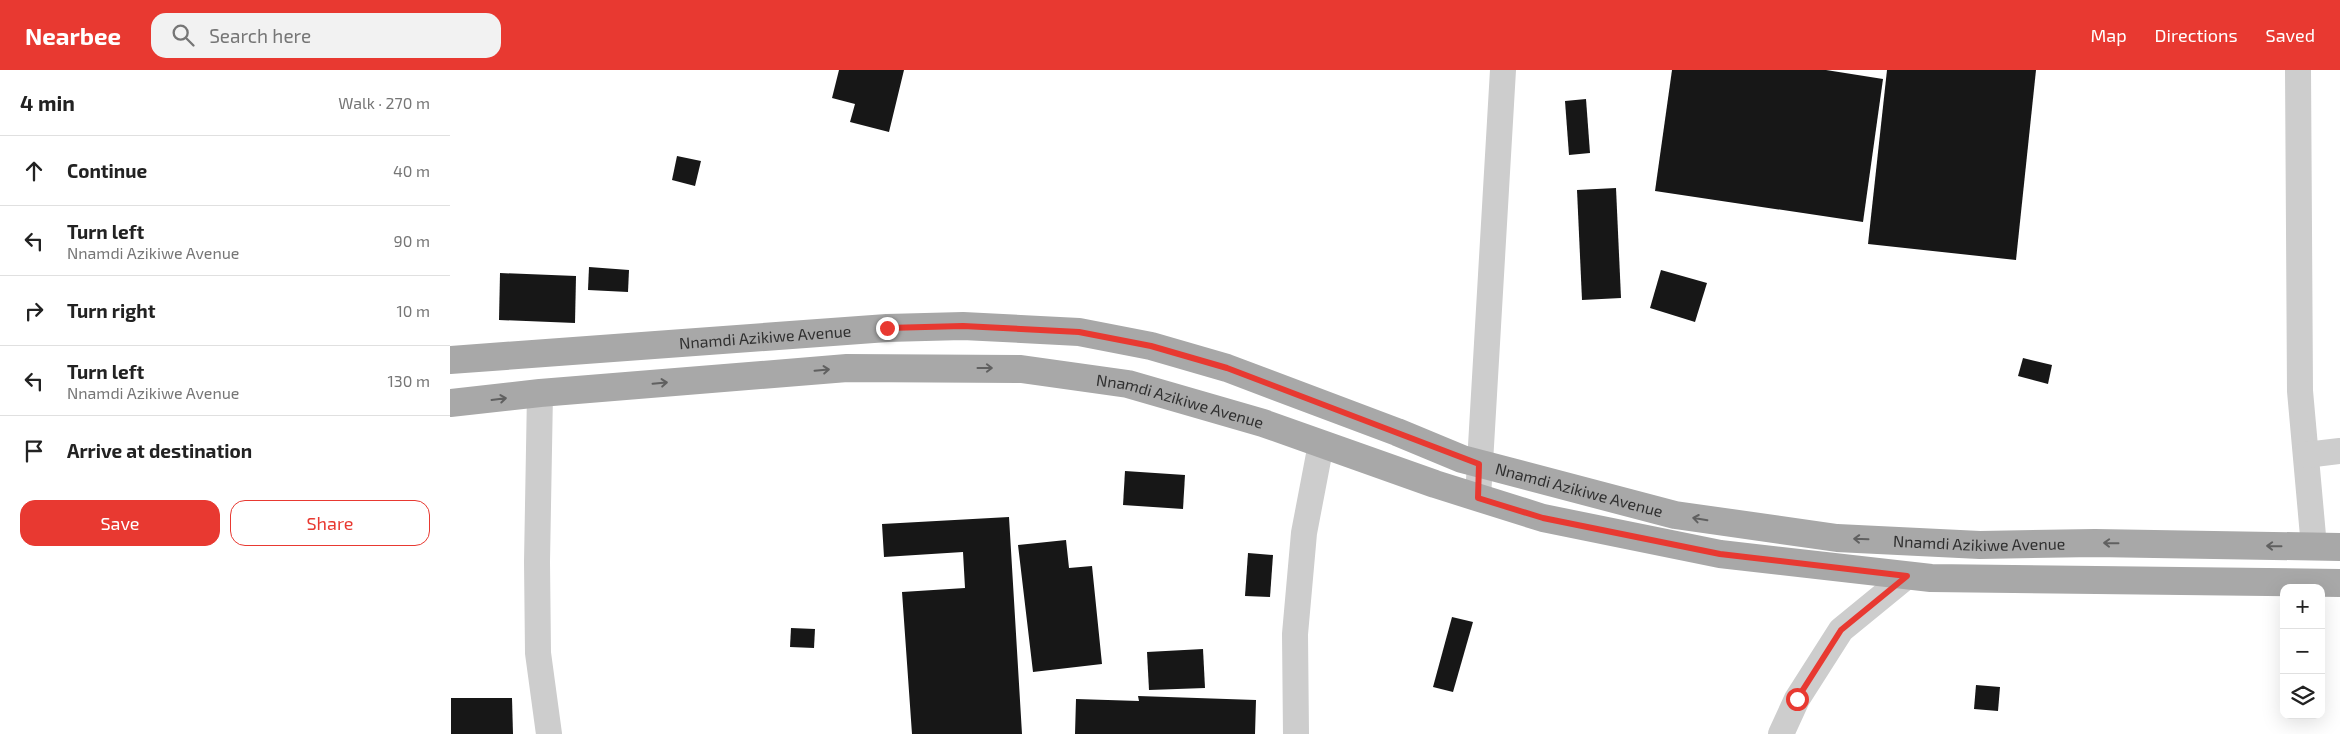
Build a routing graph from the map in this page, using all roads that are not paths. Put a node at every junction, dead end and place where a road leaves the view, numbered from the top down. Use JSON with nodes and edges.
{"nodes":[{"id":1,"x":1503,"y":70,"type":"edge"},
{"id":2,"x":2298,"y":70,"type":"edge"},
{"id":3,"x":450,"y":360,"type":"edge"},
{"id":4,"x":540,"y":393,"type":"junction"},
{"id":5,"x":450,"y":403,"type":"edge"},
{"id":6,"x":1321,"y":444,"type":"junction"},
{"id":7,"x":2340,"y":451,"type":"edge"},
{"id":8,"x":2306,"y":455,"type":"junction"},
{"id":9,"x":1479,"y":464,"type":"junction"},
{"id":10,"x":1478,"y":498,"type":"junction"},
{"id":11,"x":2327,"y":547,"type":"edge"},
{"id":12,"x":1907,"y":576,"type":"junction"},
{"id":13,"x":2340,"y":583,"type":"edge"},
{"id":14,"x":549,"y":734,"type":"edge"},
{"id":15,"x":1296,"y":734,"type":"edge"},
{"id":16,"x":1782,"y":734,"type":"edge"}],
"edges":[{"from":1,"to":9,"type":"street"},
{"from":2,"to":8,"type":"street"},
{"from":3,"to":9,"type":"main road","name":"Nnamdi Azikiwe Avenue"},
{"from":5,"to":4,"type":"main road","name":"Nnamdi Azikiwe Avenue","one_way":true},
{"from":4,"to":6,"type":"main road","name":"Nnamdi Azikiwe Avenue","one_way":true},
{"from":4,"to":14,"type":"street"},
{"from":6,"to":10,"type":"main road","name":"Nnamdi Azikiwe Avenue"},
{"from":6,"to":15,"type":"street"},
{"from":7,"to":8,"type":"street"},
{"from":8,"to":11,"type":"street"},
{"from":9,"to":10,"type":"street"},
{"from":11,"to":9,"type":"main road","name":"Nnamdi Azikiwe Avenue","one_way":true},
{"from":10,"to":12,"type":"main road","name":"Nnamdi Azikiwe Avenue"},
{"from":12,"to":13,"type":"main road","name":"Nnamdi Azikiwe Avenue"},
{"from":12,"to":16,"type":"street"}]}
